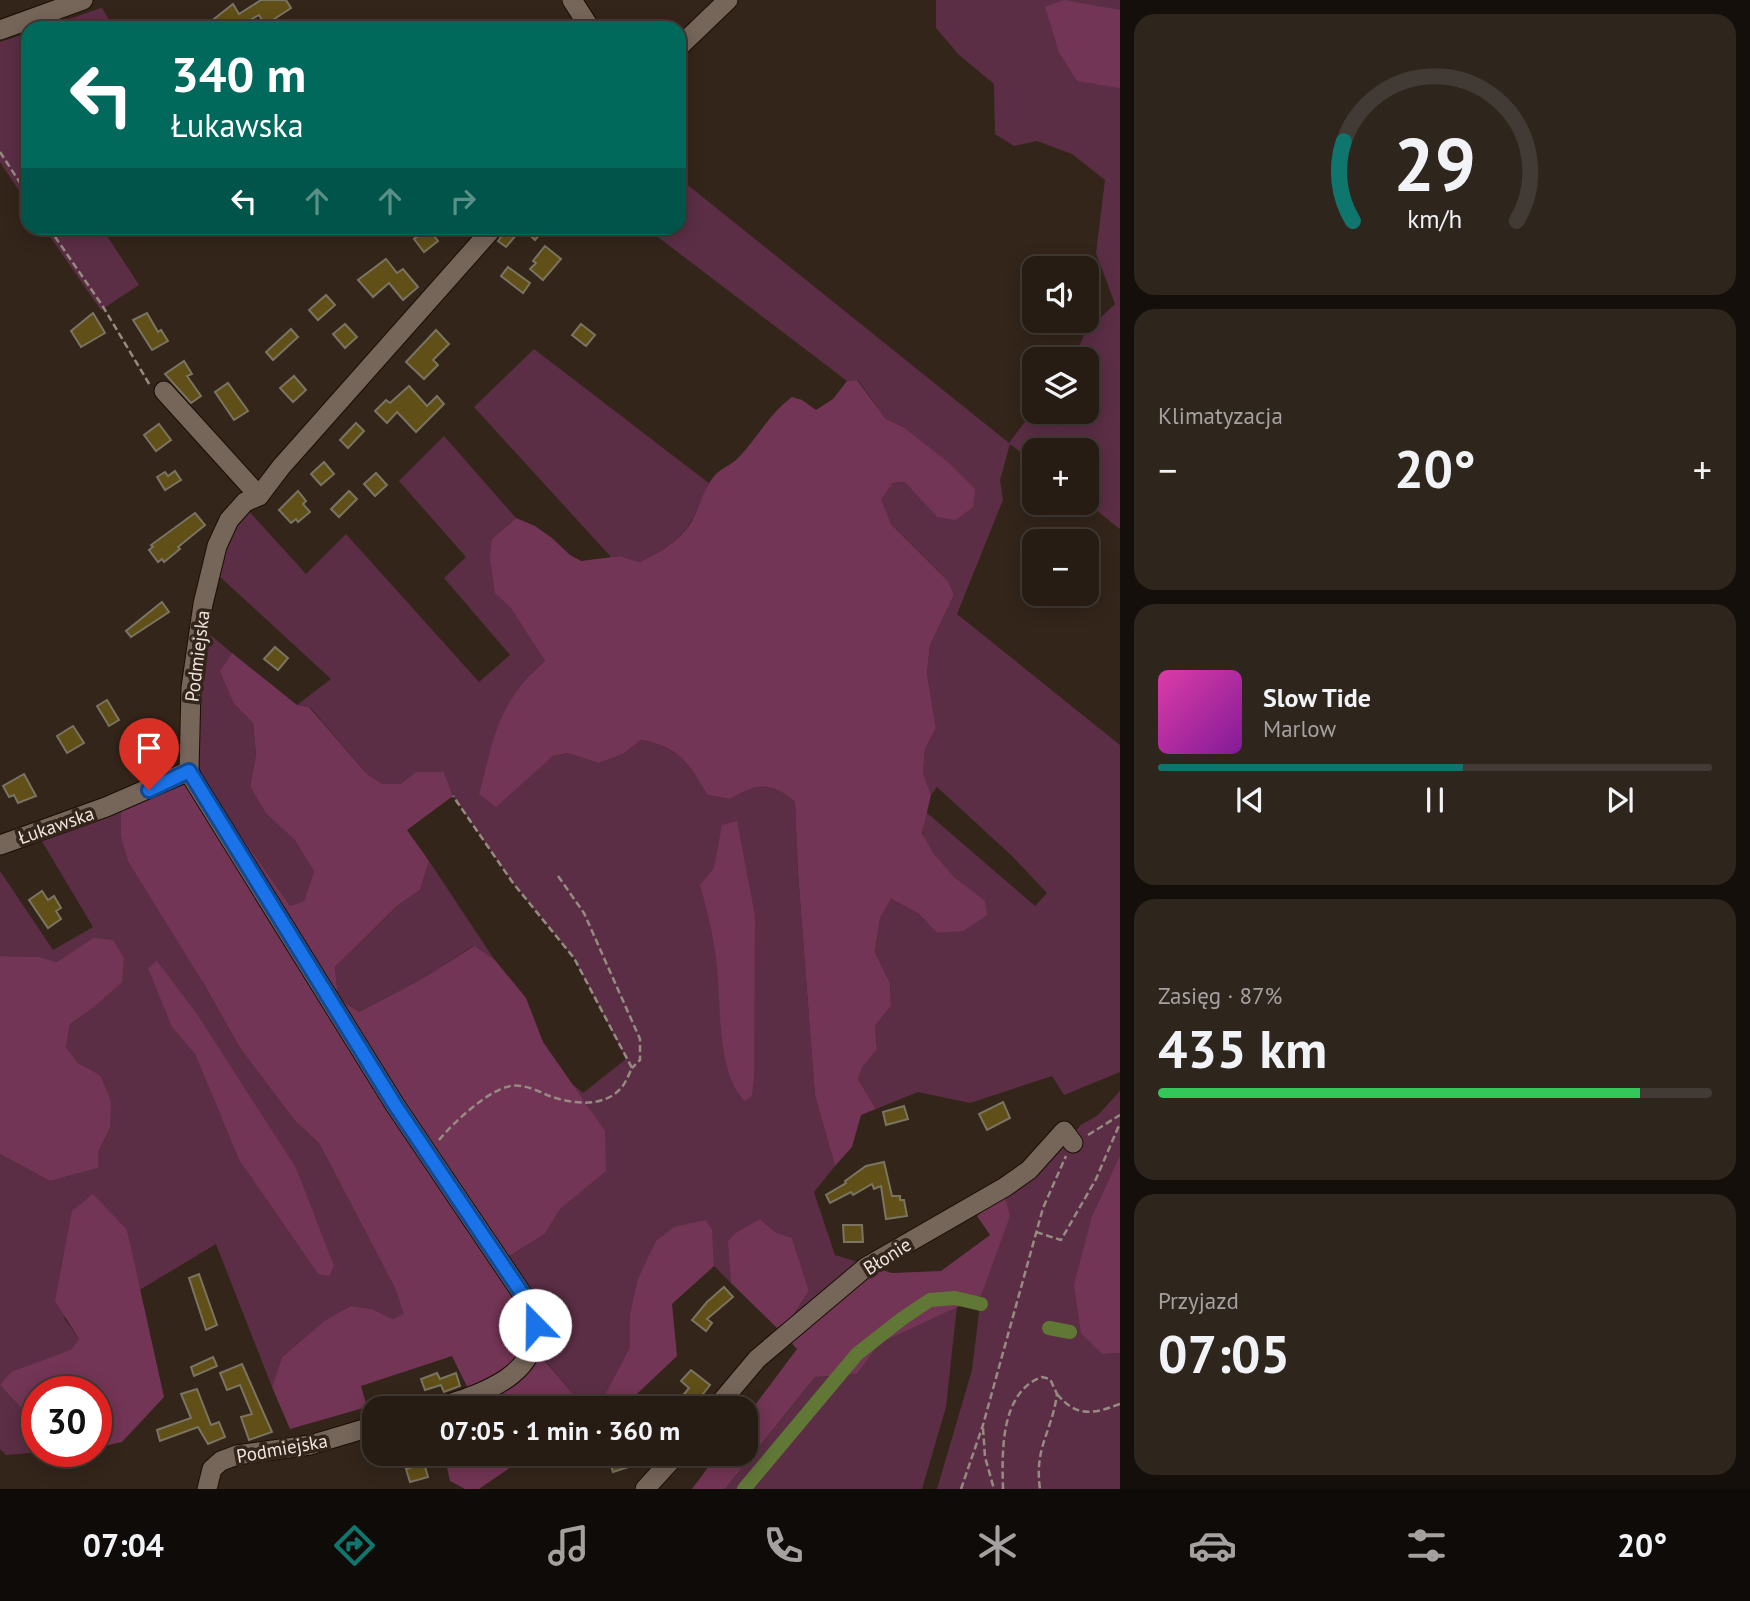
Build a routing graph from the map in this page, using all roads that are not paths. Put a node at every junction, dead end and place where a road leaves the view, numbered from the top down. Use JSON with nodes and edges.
{"nodes":[{"id":1,"x":83,"y":0,"type":"edge"},
{"id":2,"x":572,"y":0,"type":"edge"},
{"id":3,"x":729,"y":0,"type":"edge"},
{"id":4,"x":25,"y":21,"type":"edge"},
{"id":5,"x":586,"y":21,"type":"edge"},
{"id":6,"x":21,"y":22,"type":"edge"},
{"id":7,"x":0,"y":30,"type":"edge"},
{"id":8,"x":686,"y":40,"type":"edge"},
{"id":9,"x":487,"y":235,"type":"edge"},
{"id":10,"x":158,"y":389,"type":"road end"},
{"id":11,"x":259,"y":496,"type":"junction"},
{"id":12,"x":189,"y":771,"type":"junction"},
{"id":13,"x":0,"y":845,"type":"edge"},
{"id":14,"x":1073,"y":1143,"type":"road end"},
{"id":15,"x":465,"y":1396,"type":"edge"},
{"id":16,"x":726,"y":1396,"type":"edge"},
{"id":17,"x":362,"y":1429,"type":"edge"},
{"id":18,"x":666,"y":1466,"type":"edge"},
{"id":19,"x":207,"y":1489,"type":"edge"},
{"id":20,"x":645,"y":1489,"type":"edge"}],
"edges":[{"from":1,"to":4,"type":"street"},
{"from":2,"to":5,"type":"street"},
{"from":3,"to":8,"type":"street"},
{"from":6,"to":7,"type":"street"},
{"from":9,"to":11,"type":"street","name":"Podmiejska"},
{"from":10,"to":11,"type":"street"},
{"from":11,"to":12,"type":"street","name":"Podmiejska"},
{"from":12,"to":13,"type":"street","name":"Łukawska"},
{"from":12,"to":15,"type":"street"},
{"from":14,"to":16,"type":"street","name":"Błonie"},
{"from":17,"to":19,"type":"street","name":"Podmiejska"},
{"from":18,"to":20,"type":"street"}]}
